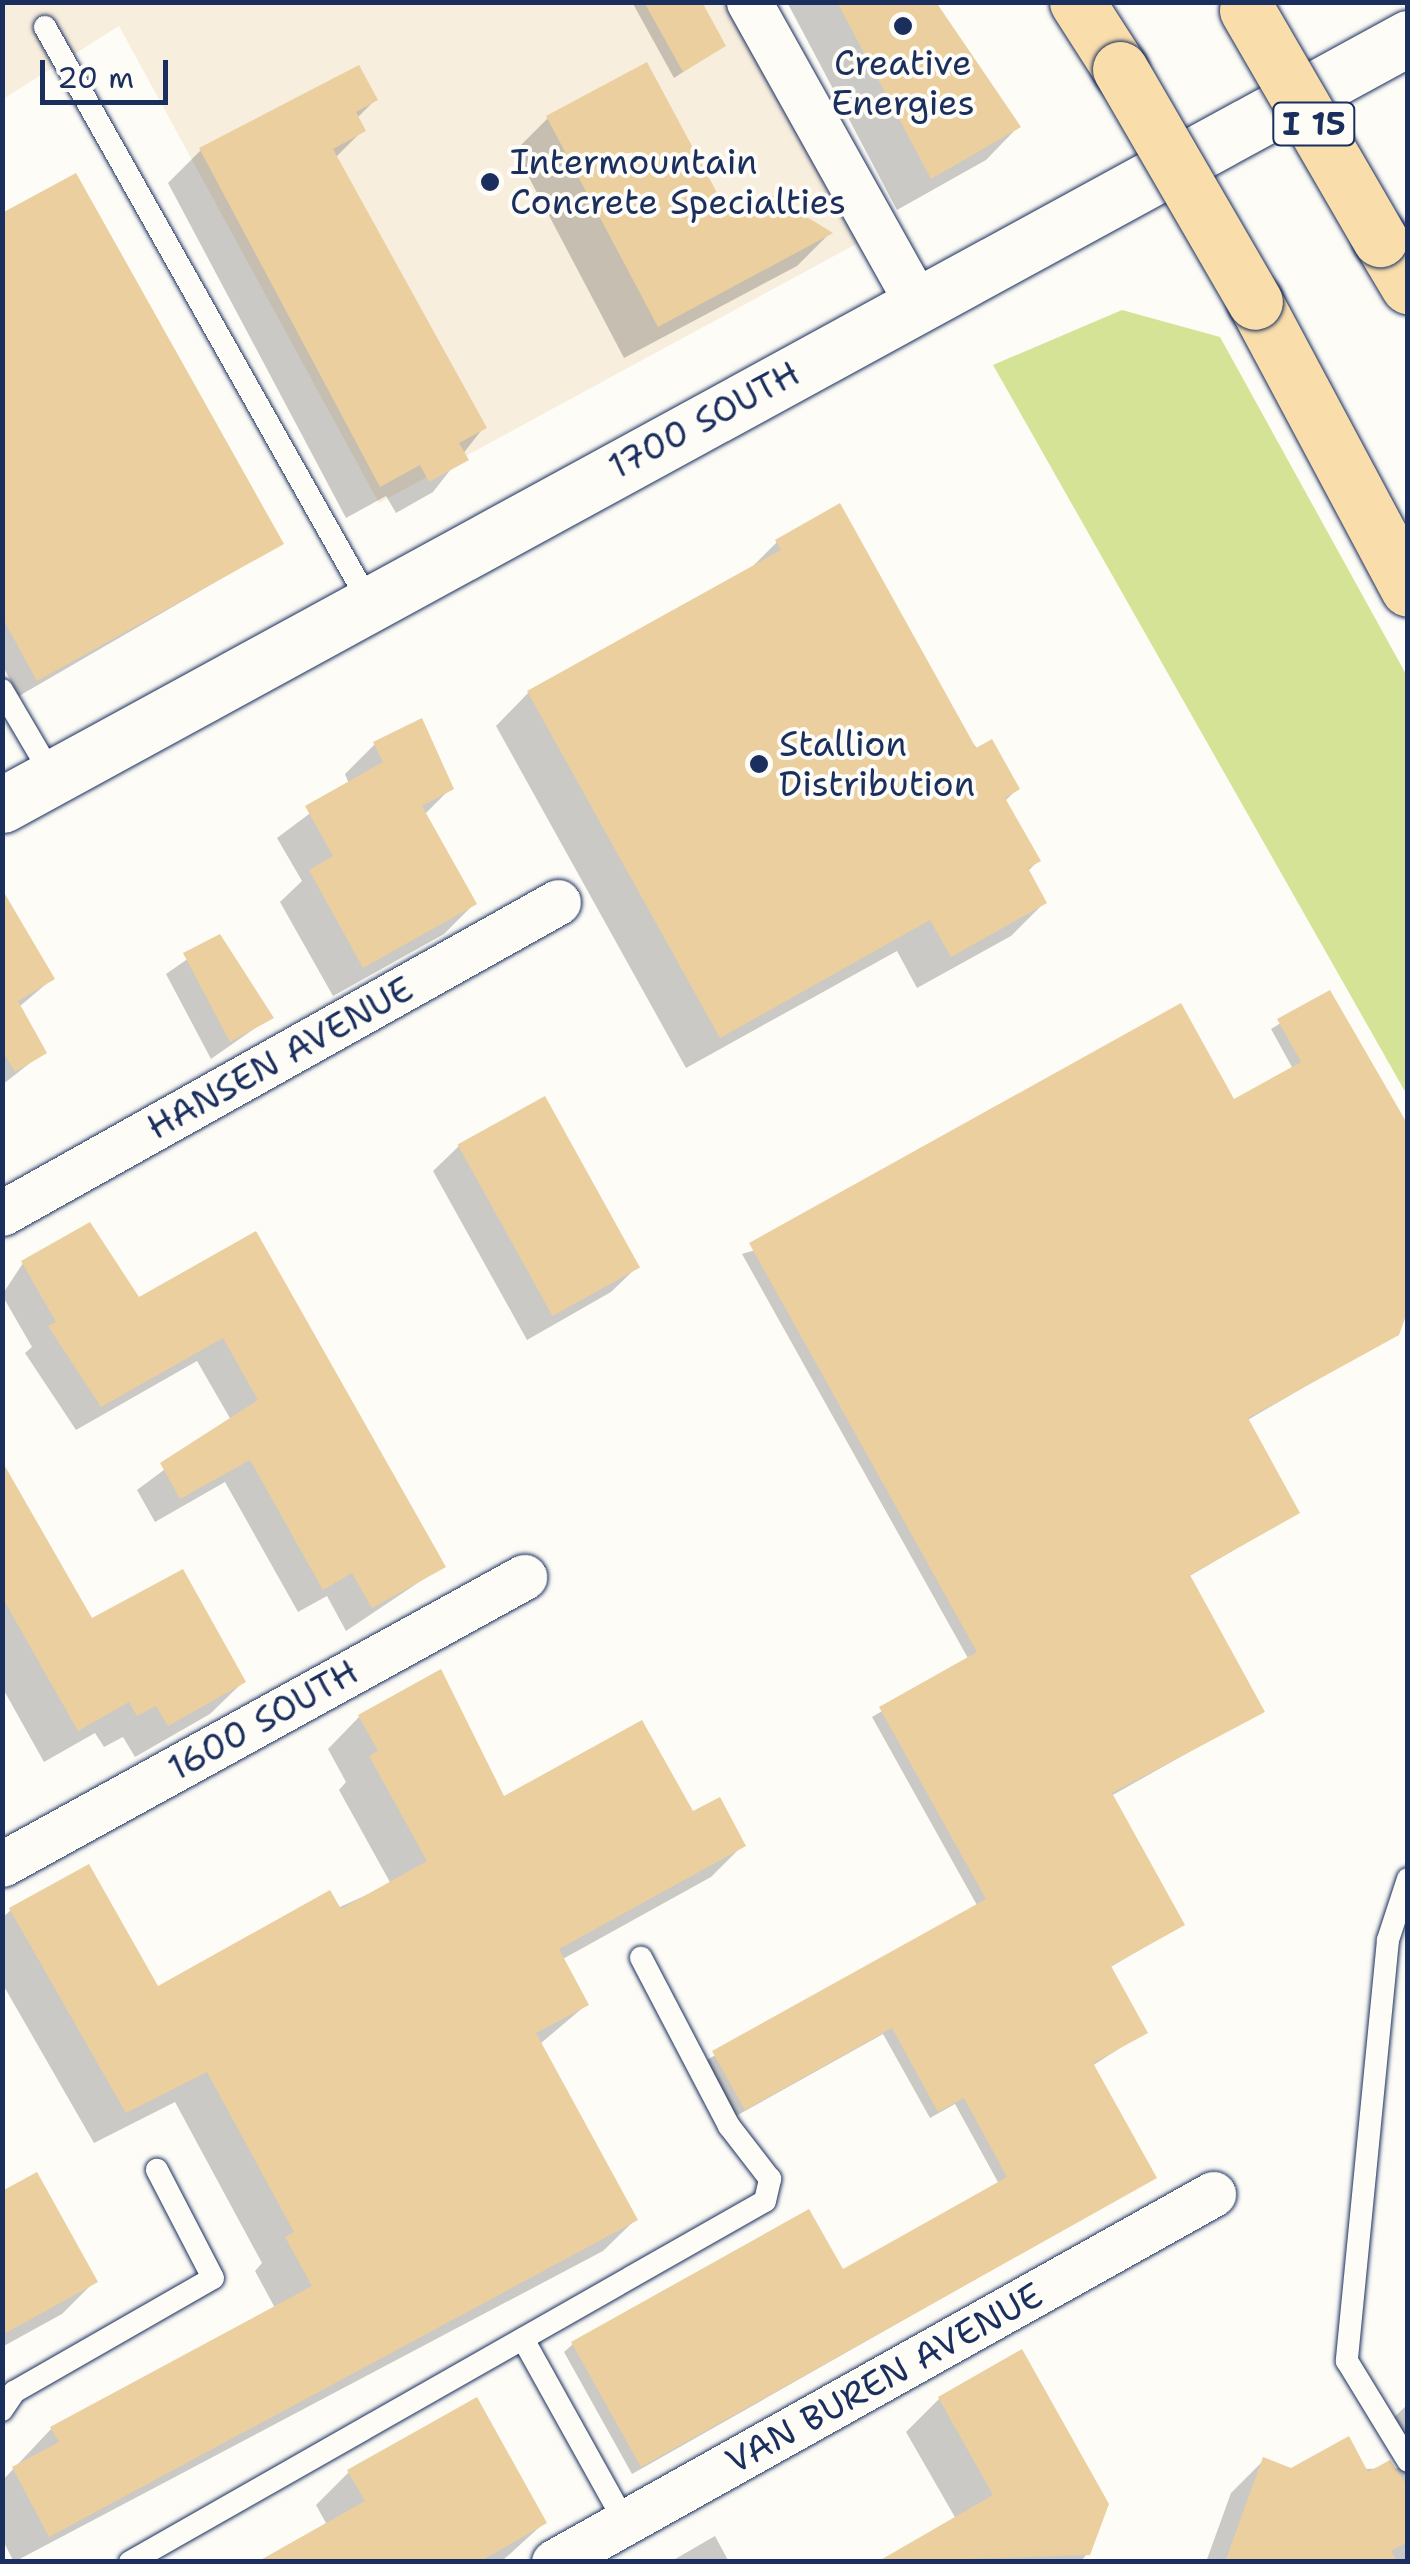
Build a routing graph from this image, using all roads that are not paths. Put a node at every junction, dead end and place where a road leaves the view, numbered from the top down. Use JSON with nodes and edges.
{"nodes":[{"id":1,"x":749,"y":2,"type":"edge"},
{"id":2,"x":1077,"y":2,"type":"edge"},
{"id":3,"x":1245,"y":6,"type":"edge"},
{"id":4,"x":46,"y":27,"type":"dead end"},
{"id":5,"x":1408,"y":38,"type":"edge"},
{"id":6,"x":1408,"y":286,"type":"edge"},
{"id":7,"x":918,"y":304,"type":"junction"},
{"id":8,"x":1408,"y":588,"type":"edge"},
{"id":9,"x":369,"y":602,"type":"junction"},
{"id":10,"x":2,"y":690,"type":"edge"},
{"id":11,"x":53,"y":777,"type":"junction"},
{"id":12,"x":2,"y":806,"type":"edge"},
{"id":13,"x":558,"y":902,"type":"dead end"},
{"id":14,"x":2,"y":1214,"type":"edge"},
{"id":15,"x":524,"y":1577,"type":"dead end"},
{"id":16,"x":2,"y":1864,"type":"edge"},
{"id":17,"x":1408,"y":1879,"type":"edge"},
{"id":18,"x":641,"y":1958,"type":"dead end"},
{"id":19,"x":157,"y":2170,"type":"dead end"},
{"id":20,"x":1213,"y":2194,"type":"dead end"},
{"id":21,"x":523,"y":2339,"type":"junction"},
{"id":22,"x":2,"y":2410,"type":"edge"},
{"id":23,"x":1408,"y":2462,"type":"edge"},
{"id":24,"x":625,"y":2522,"type":"junction"},
{"id":25,"x":130,"y":2562,"type":"edge"},
{"id":26,"x":554,"y":2562,"type":"edge"}],
"edges":[{"from":1,"to":7,"type":"street"},
{"from":2,"to":8,"type":"highway","bridge":true},
{"from":3,"to":6,"type":"highway","number":"I 15","bridge":true},
{"from":4,"to":9,"type":"lane"},
{"from":5,"to":7,"type":"street","name":"1700 SOUTH"},
{"from":7,"to":9,"type":"street","name":"1700 SOUTH"},
{"from":9,"to":11,"type":"street","name":"1700 SOUTH"},
{"from":10,"to":11,"type":"lane"},
{"from":11,"to":12,"type":"street","name":"1700 SOUTH"},
{"from":13,"to":14,"type":"street","name":"HANSEN AVENUE"},
{"from":15,"to":16,"type":"street","name":"1600 SOUTH"},
{"from":17,"to":23,"type":"lane"},
{"from":18,"to":21,"type":"lane"},
{"from":19,"to":22,"type":"lane"},
{"from":20,"to":24,"type":"street","name":"VAN BUREN AVENUE"},
{"from":21,"to":24,"type":"lane"},
{"from":21,"to":25,"type":"lane"},
{"from":24,"to":26,"type":"street","name":"VAN BUREN AVENUE"}]}
